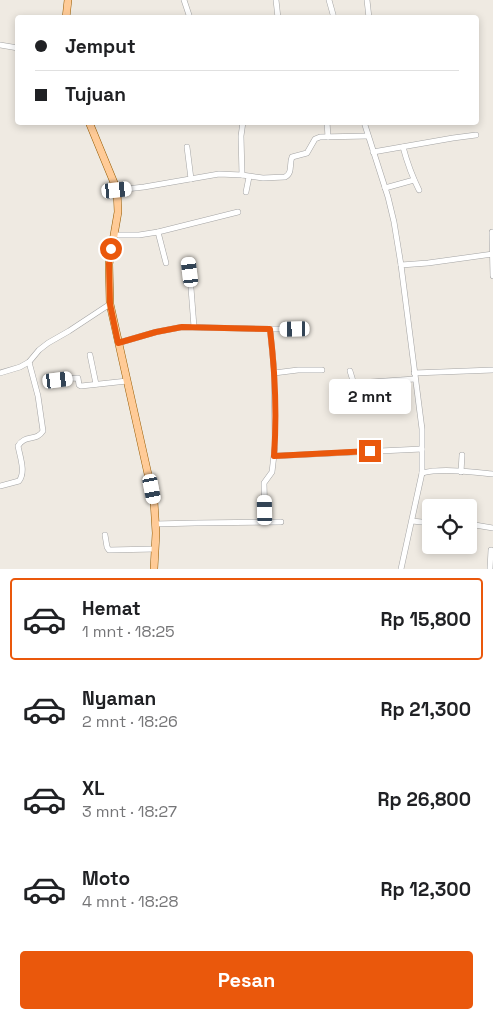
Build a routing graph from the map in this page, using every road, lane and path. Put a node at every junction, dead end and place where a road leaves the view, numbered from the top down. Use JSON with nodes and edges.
{"nodes":[{"id":1,"x":68,"y":0,"type":"edge"},
{"id":2,"x":184,"y":0,"type":"edge"},
{"id":3,"x":276,"y":0,"type":"edge"},
{"id":4,"x":329,"y":0,"type":"edge"},
{"id":5,"x":367,"y":0,"type":"edge"},
{"id":6,"x":66,"y":15,"type":"edge"},
{"id":7,"x":189,"y":15,"type":"edge"},
{"id":8,"x":278,"y":15,"type":"edge"},
{"id":9,"x":333,"y":15,"type":"edge"},
{"id":10,"x":370,"y":15,"type":"edge"},
{"id":11,"x":0,"y":46,"type":"edge"},
{"id":12,"x":15,"y":48,"type":"edge"},
{"id":13,"x":90,"y":125,"type":"edge"},
{"id":14,"x":243,"y":125,"type":"edge"},
{"id":15,"x":327,"y":125,"type":"edge"},
{"id":16,"x":365,"y":125,"type":"edge"},
{"id":17,"x":476,"y":135,"type":"dead end"},
{"id":18,"x":368,"y":136,"type":"junction"},
{"id":19,"x":328,"y":138,"type":"junction"},
{"id":20,"x":187,"y":147,"type":"dead end"},
{"id":21,"x":403,"y":147,"type":"junction"},
{"id":22,"x":373,"y":152,"type":"junction"},
{"id":23,"x":242,"y":175,"type":"junction"},
{"id":24,"x":249,"y":177,"type":"junction"},
{"id":25,"x":191,"y":178,"type":"junction"},
{"id":26,"x":414,"y":180,"type":"junction"},
{"id":27,"x":385,"y":188,"type":"junction"},
{"id":28,"x":117,"y":190,"type":"junction"},
{"id":29,"x":419,"y":190,"type":"dead end"},
{"id":30,"x":246,"y":192,"type":"dead end"},
{"id":31,"x":238,"y":212,"type":"dead end"},
{"id":32,"x":158,"y":232,"type":"junction"},
{"id":33,"x":492,"y":232,"type":"dead end"},
{"id":34,"x":114,"y":235,"type":"junction"},
{"id":35,"x":492,"y":254,"type":"edge"},
{"id":36,"x":189,"y":262,"type":"dead end"},
{"id":37,"x":166,"y":263,"type":"dead end"},
{"id":38,"x":401,"y":265,"type":"junction"},
{"id":39,"x":493,"y":276,"type":"edge"},
{"id":40,"x":110,"y":304,"type":"junction"},
{"id":41,"x":194,"y":327,"type":"junction"},
{"id":42,"x":270,"y":329,"type":"junction"},
{"id":43,"x":295,"y":329,"type":"dead end"},
{"id":44,"x":118,"y":343,"type":"junction"},
{"id":45,"x":90,"y":356,"type":"dead end"},
{"id":46,"x":29,"y":362,"type":"junction"},
{"id":47,"x":322,"y":370,"type":"dead end"},
{"id":48,"x":493,"y":370,"type":"edge"},
{"id":49,"x":350,"y":372,"type":"dead end"},
{"id":50,"x":0,"y":373,"type":"edge"},
{"id":51,"x":274,"y":373,"type":"junction"},
{"id":52,"x":415,"y":376,"type":"junction"},
{"id":53,"x":58,"y":380,"type":"dead end"},
{"id":54,"x":127,"y":381,"type":"junction"},
{"id":55,"x":96,"y":384,"type":"junction"},
{"id":56,"x":422,"y":449,"type":"junction"},
{"id":57,"x":462,"y":454,"type":"dead end"},
{"id":58,"x":274,"y":456,"type":"junction"},
{"id":59,"x":461,"y":472,"type":"junction"},
{"id":60,"x":422,"y":473,"type":"junction"},
{"id":61,"x":493,"y":474,"type":"edge"},
{"id":62,"x":0,"y":486,"type":"edge"},
{"id":63,"x":412,"y":521,"type":"junction"},
{"id":64,"x":265,"y":522,"type":"junction"},
{"id":65,"x":281,"y":522,"type":"dead end"},
{"id":66,"x":422,"y":522,"type":"edge"},
{"id":67,"x":155,"y":524,"type":"junction"},
{"id":68,"x":477,"y":525,"type":"edge"},
{"id":69,"x":493,"y":528,"type":"edge"},
{"id":70,"x":105,"y":535,"type":"dead end"},
{"id":71,"x":155,"y":549,"type":"junction"},
{"id":72,"x":491,"y":550,"type":"dead end"},
{"id":73,"x":154,"y":569,"type":"edge"},
{"id":74,"x":401,"y":569,"type":"edge"},
{"id":75,"x":490,"y":569,"type":"edge"}],
"edges":[{"from":1,"to":6,"type":"main road"},
{"from":2,"to":7,"type":"street"},
{"from":3,"to":8,"type":"street"},
{"from":4,"to":9,"type":"street"},
{"from":5,"to":10,"type":"street"},
{"from":11,"to":12,"type":"street"},
{"from":13,"to":28,"type":"main road"},
{"from":14,"to":23,"type":"street"},
{"from":15,"to":19,"type":"street"},
{"from":16,"to":18,"type":"street"},
{"from":17,"to":21,"type":"street"},
{"from":18,"to":19,"type":"street"},
{"from":18,"to":22,"type":"street"},
{"from":19,"to":24,"type":"street"},
{"from":20,"to":25,"type":"street"},
{"from":21,"to":22,"type":"street"},
{"from":21,"to":26,"type":"street"},
{"from":22,"to":27,"type":"street"},
{"from":23,"to":24,"type":"street"},
{"from":23,"to":25,"type":"street"},
{"from":24,"to":30,"type":"street"},
{"from":25,"to":28,"type":"street"},
{"from":26,"to":27,"type":"street"},
{"from":26,"to":29,"type":"street"},
{"from":27,"to":38,"type":"street"},
{"from":28,"to":34,"type":"main road"},
{"from":31,"to":32,"type":"street"},
{"from":32,"to":34,"type":"street"},
{"from":32,"to":37,"type":"street"},
{"from":33,"to":35,"type":"street"},
{"from":34,"to":40,"type":"main road"},
{"from":35,"to":38,"type":"street"},
{"from":35,"to":39,"type":"street"},
{"from":36,"to":41,"type":"street"},
{"from":38,"to":52,"type":"street"},
{"from":40,"to":44,"type":"main road"},
{"from":40,"to":46,"type":"street"},
{"from":41,"to":42,"type":"street"},
{"from":41,"to":44,"type":"street"},
{"from":42,"to":43,"type":"street"},
{"from":42,"to":51,"type":"street"},
{"from":44,"to":54,"type":"main road"},
{"from":45,"to":55,"type":"street"},
{"from":46,"to":50,"type":"street"},
{"from":46,"to":62,"type":"street"},
{"from":47,"to":51,"type":"street"},
{"from":48,"to":52,"type":"street"},
{"from":49,"to":52,"type":"street"},
{"from":51,"to":58,"type":"street"},
{"from":52,"to":56,"type":"street"},
{"from":53,"to":55,"type":"street"},
{"from":54,"to":55,"type":"street"},
{"from":54,"to":67,"type":"main road"},
{"from":56,"to":58,"type":"street"},
{"from":56,"to":60,"type":"street"},
{"from":57,"to":59,"type":"street"},
{"from":58,"to":64,"type":"street"},
{"from":59,"to":60,"type":"street"},
{"from":59,"to":61,"type":"street"},
{"from":60,"to":63,"type":"street"},
{"from":63,"to":66,"type":"street"},
{"from":63,"to":74,"type":"street"},
{"from":64,"to":65,"type":"street"},
{"from":64,"to":67,"type":"street"},
{"from":67,"to":71,"type":"main road"},
{"from":68,"to":69,"type":"street"},
{"from":70,"to":71,"type":"street"},
{"from":71,"to":73,"type":"main road"},
{"from":72,"to":75,"type":"street"}]}
